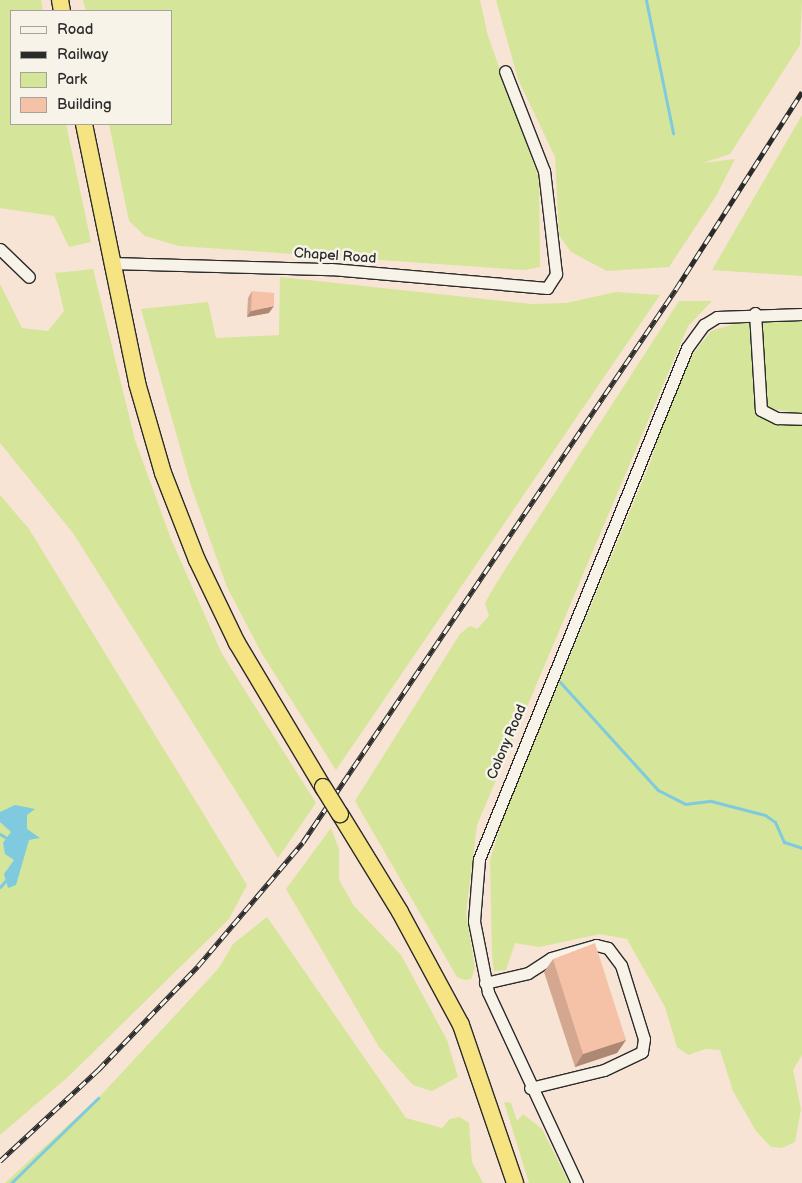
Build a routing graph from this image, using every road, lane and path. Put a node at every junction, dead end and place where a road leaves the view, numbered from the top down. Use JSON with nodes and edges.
{"nodes":[{"id":1,"x":505,"y":70,"type":"dead end"},
{"id":2,"x":84,"y":125,"type":"edge"},
{"id":3,"x":0,"y":249,"type":"edge"},
{"id":4,"x":111,"y":263,"type":"junction"},
{"id":5,"x":29,"y":277,"type":"dead end"},
{"id":6,"x":756,"y":313,"type":"junction"},
{"id":7,"x":802,"y":314,"type":"edge"},
{"id":8,"x":802,"y":419,"type":"edge"},
{"id":9,"x":485,"y":983,"type":"junction"},
{"id":10,"x":530,"y":1088,"type":"junction"},
{"id":11,"x":515,"y":1183,"type":"edge"},
{"id":12,"x":577,"y":1183,"type":"edge"}],
"edges":[{"from":1,"to":4,"type":"street","name":"Chapel Road"},
{"from":2,"to":4,"type":"highway"},
{"from":3,"to":5,"type":"street"},
{"from":4,"to":11,"type":"highway","bridge":true},
{"from":6,"to":7,"type":"street"},
{"from":6,"to":8,"type":"street"},
{"from":6,"to":9,"type":"street","name":"Colony Road"},
{"from":9,"to":10,"type":"street","name":"Colony Road"},
{"from":9,"to":10,"type":"street"},
{"from":10,"to":12,"type":"street","name":"Colony Road"}]}
